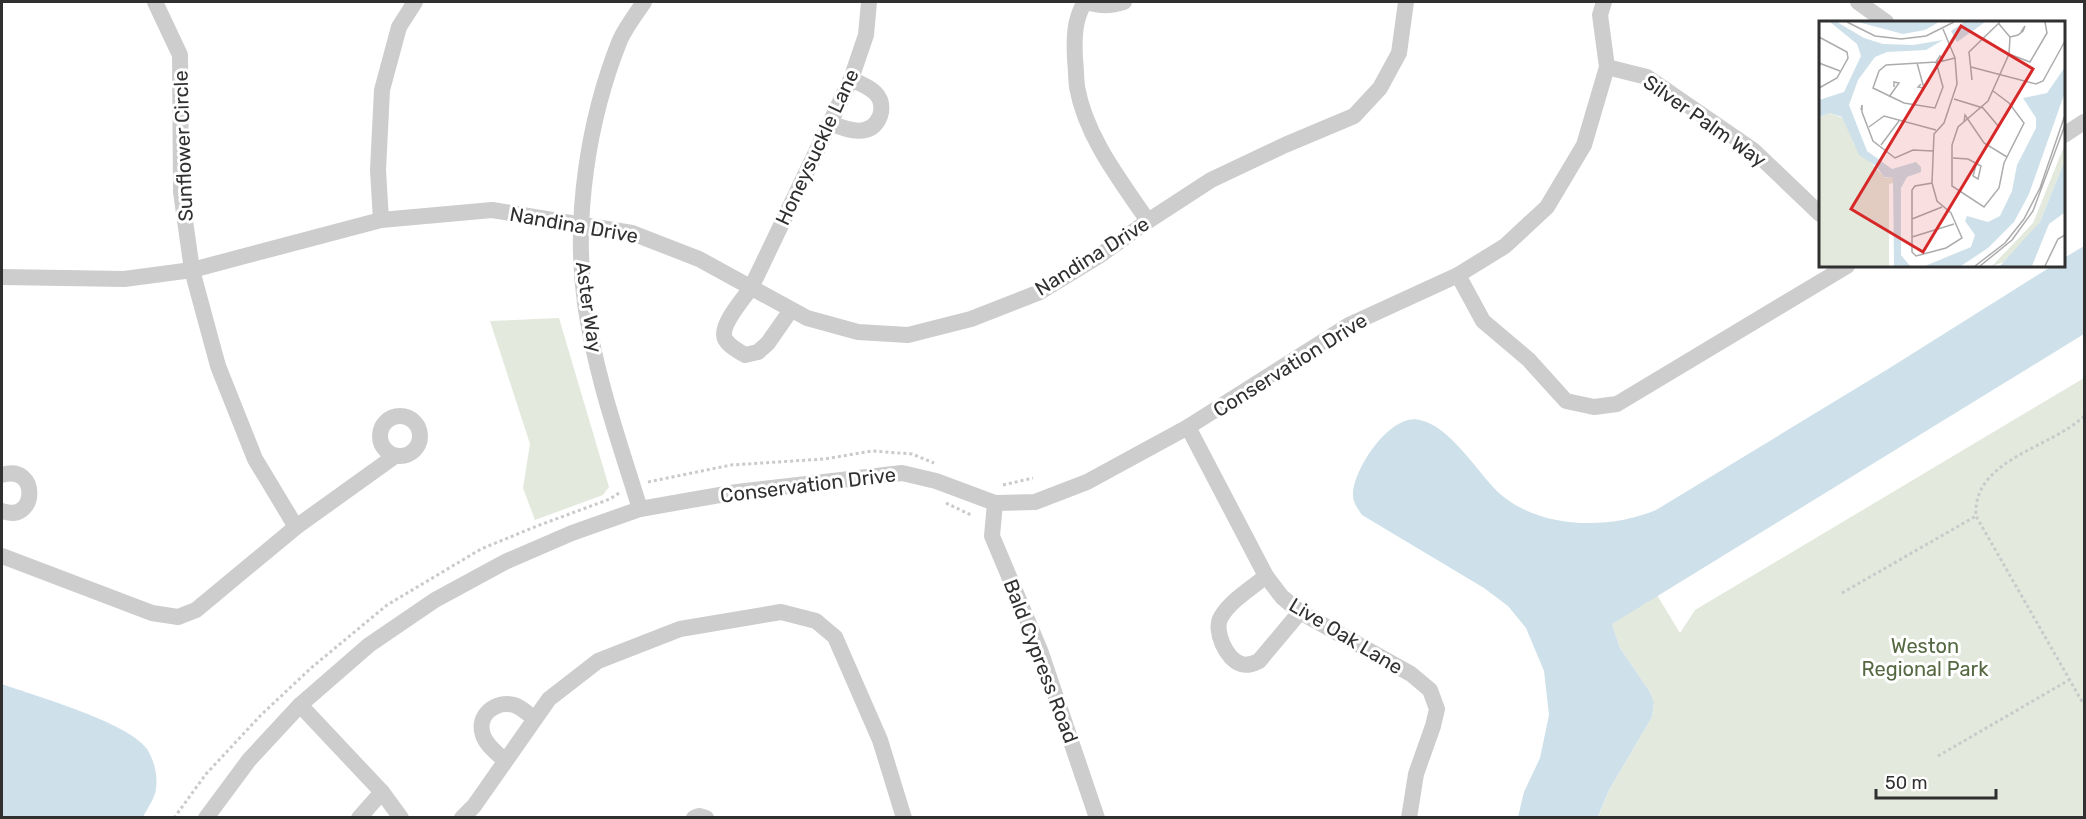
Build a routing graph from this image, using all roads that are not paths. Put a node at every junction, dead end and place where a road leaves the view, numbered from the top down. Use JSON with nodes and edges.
{"nodes":[{"id":1,"x":155,"y":2,"type":"edge"},
{"id":2,"x":415,"y":2,"type":"edge"},
{"id":3,"x":644,"y":2,"type":"edge"},
{"id":4,"x":869,"y":2,"type":"edge"},
{"id":5,"x":1087,"y":2,"type":"edge"},
{"id":6,"x":1124,"y":2,"type":"edge"},
{"id":7,"x":1406,"y":2,"type":"edge"},
{"id":8,"x":1604,"y":2,"type":"edge"},
{"id":9,"x":1858,"y":2,"type":"edge"},
{"id":10,"x":1885,"y":21,"type":"edge"},
{"id":11,"x":1607,"y":67,"type":"junction"},
{"id":12,"x":851,"y":79,"type":"junction"},
{"id":13,"x":2085,"y":122,"type":"edge"},
{"id":14,"x":830,"y":123,"type":"junction"},
{"id":15,"x":2065,"y":134,"type":"edge"},
{"id":16,"x":1819,"y":212,"type":"edge"},
{"id":17,"x":381,"y":220,"type":"junction"},
{"id":18,"x":1148,"y":221,"type":"junction"},
{"id":19,"x":580,"y":224,"type":"junction"},
{"id":20,"x":1845,"y":267,"type":"edge"},
{"id":21,"x":192,"y":270,"type":"junction"},
{"id":22,"x":1458,"y":275,"type":"junction"},
{"id":23,"x":2,"y":277,"type":"edge"},
{"id":24,"x":751,"y":288,"type":"junction"},
{"id":25,"x":791,"y":310,"type":"junction"},
{"id":26,"x":1188,"y":428,"type":"junction"},
{"id":27,"x":395,"y":456,"type":"dead end"},
{"id":28,"x":2,"y":476,"type":"edge"},
{"id":29,"x":995,"y":503,"type":"junction"},
{"id":30,"x":640,"y":509,"type":"junction"},
{"id":31,"x":3,"y":514,"type":"edge"},
{"id":32,"x":296,"y":527,"type":"junction"},
{"id":33,"x":2,"y":556,"type":"edge"},
{"id":34,"x":1266,"y":576,"type":"junction"},
{"id":35,"x":1300,"y":612,"type":"junction"},
{"id":36,"x":300,"y":705,"type":"junction"},
{"id":37,"x":534,"y":718,"type":"junction"},
{"id":38,"x":504,"y":760,"type":"junction"},
{"id":39,"x":382,"y":792,"type":"junction"},
{"id":40,"x":206,"y":818,"type":"edge"},
{"id":41,"x":359,"y":818,"type":"edge"},
{"id":42,"x":401,"y":818,"type":"edge"},
{"id":43,"x":462,"y":818,"type":"edge"},
{"id":44,"x":694,"y":818,"type":"edge"},
{"id":45,"x":706,"y":818,"type":"edge"},
{"id":46,"x":904,"y":818,"type":"edge"},
{"id":47,"x":1097,"y":818,"type":"edge"},
{"id":48,"x":1409,"y":818,"type":"edge"}],
"edges":[{"from":1,"to":21,"type":"street","name":"Sunflower Circle"},
{"from":2,"to":17,"type":"street"},
{"from":3,"to":19,"type":"street","name":"Aster Way"},
{"from":4,"to":12,"type":"street","name":"Honeysuckle Lane"},
{"from":5,"to":6,"type":"street"},
{"from":5,"to":18,"type":"street"},
{"from":7,"to":18,"type":"street","name":"Nandina Drive"},
{"from":8,"to":11,"type":"street","name":"Conservation Drive"},
{"from":9,"to":10,"type":"street"},
{"from":11,"to":16,"type":"street","name":"Silver Palm Way"},
{"from":11,"to":22,"type":"street","name":"Conservation Drive"},
{"from":12,"to":14,"type":"street","name":"Honeysuckle Lane"},
{"from":12,"to":14,"type":"street"},
{"from":13,"to":15,"type":"street"},
{"from":14,"to":24,"type":"street","name":"Honeysuckle Lane"},
{"from":17,"to":19,"type":"street","name":"Nandina Drive"},
{"from":17,"to":21,"type":"street","name":"Nandina Drive"},
{"from":18,"to":25,"type":"street","name":"Nandina Drive"},
{"from":19,"to":24,"type":"street","name":"Nandina Drive"},
{"from":19,"to":30,"type":"street","name":"Aster Way"},
{"from":20,"to":22,"type":"street"},
{"from":21,"to":23,"type":"street","name":"Nandina Drive"},
{"from":21,"to":32,"type":"street","name":"Sunflower Circle"},
{"from":22,"to":26,"type":"street","name":"Conservation Drive"},
{"from":24,"to":25,"type":"street","name":"Nandina Drive"},
{"from":24,"to":25,"type":"street","name":"Honeysuckle Lane"},
{"from":26,"to":29,"type":"street","name":"Conservation Drive"},
{"from":26,"to":34,"type":"street","name":"Live Oak Lane"},
{"from":27,"to":32,"type":"street"},
{"from":28,"to":31,"type":"street"},
{"from":29,"to":30,"type":"street","name":"Conservation Drive"},
{"from":29,"to":47,"type":"street","name":"Bald Cypress Road"},
{"from":30,"to":36,"type":"street","name":"Conservation Drive"},
{"from":32,"to":33,"type":"street"},
{"from":34,"to":35,"type":"street","name":"Live Oak Lane"},
{"from":34,"to":35,"type":"street"},
{"from":35,"to":48,"type":"street","name":"Live Oak Lane"},
{"from":36,"to":39,"type":"street"},
{"from":36,"to":40,"type":"street","name":"Conservation Drive"},
{"from":37,"to":38,"type":"street"},
{"from":37,"to":38,"type":"street"},
{"from":37,"to":46,"type":"street"},
{"from":38,"to":43,"type":"street"},
{"from":39,"to":41,"type":"street"},
{"from":39,"to":42,"type":"street"},
{"from":44,"to":45,"type":"street"}]}
